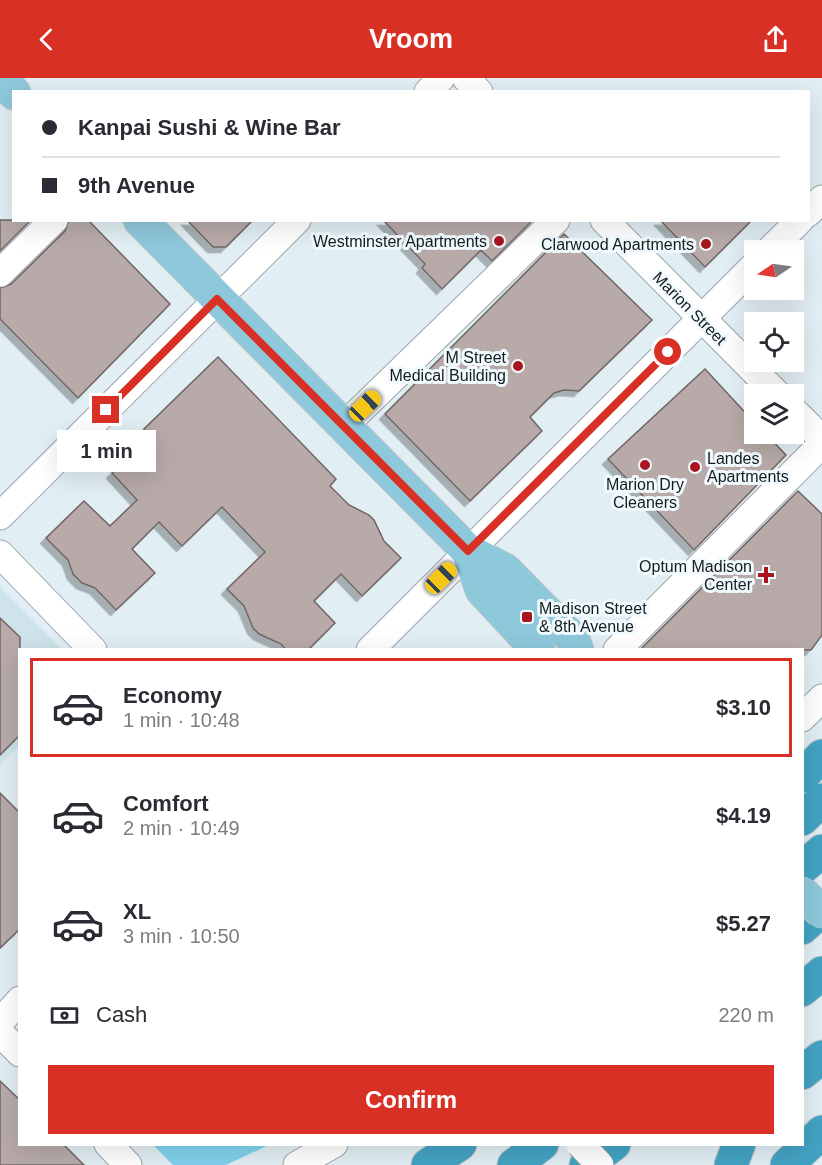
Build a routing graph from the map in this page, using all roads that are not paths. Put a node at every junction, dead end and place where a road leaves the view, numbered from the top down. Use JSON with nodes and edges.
{"nodes":[{"id":1,"x":441,"y":78,"type":"edge"},
{"id":2,"x":466,"y":78,"type":"edge"},
{"id":3,"x":0,"y":79,"type":"edge"},
{"id":4,"x":430,"y":90,"type":"edge"},
{"id":5,"x":477,"y":90,"type":"edge"},
{"id":6,"x":12,"y":91,"type":"edge"},
{"id":7,"x":822,"y":199,"type":"edge"},
{"id":8,"x":810,"y":211,"type":"edge"},
{"id":9,"x":52,"y":222,"type":"edge"},
{"id":10,"x":142,"y":222,"type":"edge"},
{"id":11,"x":295,"y":222,"type":"edge"},
{"id":12,"x":554,"y":222,"type":"edge"},
{"id":13,"x":606,"y":222,"type":"edge"},
{"id":14,"x":798,"y":222,"type":"edge"},
{"id":15,"x":780,"y":240,"type":"edge"},
{"id":16,"x":0,"y":273,"type":"edge"},
{"id":17,"x":744,"y":276,"type":"edge"},
{"id":18,"x":217,"y":299,"type":"junction"},
{"id":19,"x":701,"y":319,"type":"junction"},
{"id":20,"x":767,"y":384,"type":"edge"},
{"id":21,"x":804,"y":421,"type":"edge"},
{"id":22,"x":344,"y":426,"type":"junction"},
{"id":23,"x":822,"y":439,"type":"edge"},
{"id":24,"x":822,"y":444,"type":"edge"},
{"id":25,"x":0,"y":516,"type":"edge"},
{"id":26,"x":468,"y":551,"type":"junction"},
{"id":27,"x":0,"y":554,"type":"edge"},
{"id":28,"x":91,"y":648,"type":"edge"},
{"id":29,"x":372,"y":648,"type":"edge"},
{"id":30,"x":536,"y":648,"type":"edge"},
{"id":31,"x":576,"y":648,"type":"edge"},
{"id":32,"x":619,"y":648,"type":"edge"},
{"id":33,"x":822,"y":698,"type":"edge"},
{"id":34,"x":804,"y":716,"type":"edge"},
{"id":35,"x":822,"y":756,"type":"edge"},
{"id":36,"x":804,"y":774,"type":"edge"},
{"id":37,"x":822,"y":800,"type":"edge"},
{"id":38,"x":804,"y":817,"type":"edge"},
{"id":39,"x":822,"y":851,"type":"edge"},
{"id":40,"x":804,"y":866,"type":"edge"},
{"id":41,"x":804,"y":895,"type":"edge"},
{"id":42,"x":822,"y":911,"type":"edge"},
{"id":43,"x":804,"y":926,"type":"edge"},
{"id":44,"x":822,"y":973,"type":"edge"},
{"id":45,"x":804,"y":988,"type":"edge"},
{"id":46,"x":18,"y":1002,"type":"edge"},
{"id":47,"x":0,"y":1022,"type":"edge"},
{"id":48,"x":0,"y":1033,"type":"edge"},
{"id":49,"x":18,"y":1051,"type":"edge"},
{"id":50,"x":822,"y":1057,"type":"edge"},
{"id":51,"x":804,"y":1071,"type":"edge"},
{"id":52,"x":822,"y":1132,"type":"edge"},
{"id":53,"x":330,"y":1146,"type":"edge"},
{"id":54,"x":424,"y":1146,"type":"edge"},
{"id":55,"x":456,"y":1146,"type":"edge"},
{"id":56,"x":539,"y":1146,"type":"edge"},
{"id":57,"x":582,"y":1146,"type":"edge"},
{"id":58,"x":611,"y":1146,"type":"edge"},
{"id":59,"x":738,"y":1146,"type":"edge"},
{"id":60,"x":297,"y":1165,"type":"edge"},
{"id":61,"x":411,"y":1165,"type":"edge"},
{"id":62,"x":428,"y":1165,"type":"edge"},
{"id":63,"x":514,"y":1165,"type":"edge"},
{"id":64,"x":586,"y":1165,"type":"edge"},
{"id":65,"x":600,"y":1165,"type":"edge"},
{"id":66,"x":731,"y":1165,"type":"edge"},
{"id":67,"x":787,"y":1165,"type":"edge"}],
"edges":[{"from":1,"to":4,"type":"street"},
{"from":2,"to":5,"type":"street"},
{"from":3,"to":6,"type":"main road"},
{"from":7,"to":8,"type":"street"},
{"from":9,"to":16,"type":"street"},
{"from":10,"to":18,"type":"main road"},
{"from":11,"to":18,"type":"street"},
{"from":12,"to":22,"type":"street"},
{"from":13,"to":19,"type":"street","name":"Marion Street"},
{"from":14,"to":15,"type":"street"},
{"from":17,"to":19,"type":"street"},
{"from":18,"to":22,"type":"main road"},
{"from":18,"to":25,"type":"street"},
{"from":19,"to":20,"type":"street","name":"Marion Street"},
{"from":19,"to":26,"type":"street"},
{"from":21,"to":23,"type":"street"},
{"from":22,"to":26,"type":"main road"},
{"from":24,"to":32,"type":"street"},
{"from":26,"to":29,"type":"street"},
{"from":26,"to":30,"type":"main road"},
{"from":26,"to":31,"type":"main road"},
{"from":27,"to":28,"type":"street"},
{"from":33,"to":34,"type":"street"},
{"from":35,"to":36,"type":"highway"},
{"from":37,"to":38,"type":"highway"},
{"from":39,"to":40,"type":"highway"},
{"from":41,"to":42,"type":"main road","bridge":true},
{"from":42,"to":43,"type":"highway"},
{"from":44,"to":45,"type":"highway"},
{"from":46,"to":47,"type":"street"},
{"from":48,"to":49,"type":"street"},
{"from":50,"to":51,"type":"highway"},
{"from":52,"to":67,"type":"highway"},
{"from":53,"to":60,"type":"street"},
{"from":54,"to":61,"type":"highway"},
{"from":55,"to":62,"type":"highway"},
{"from":56,"to":63,"type":"highway"},
{"from":57,"to":65,"type":"street","bridge":true},
{"from":58,"to":64,"type":"highway"},
{"from":59,"to":66,"type":"highway"}]}
